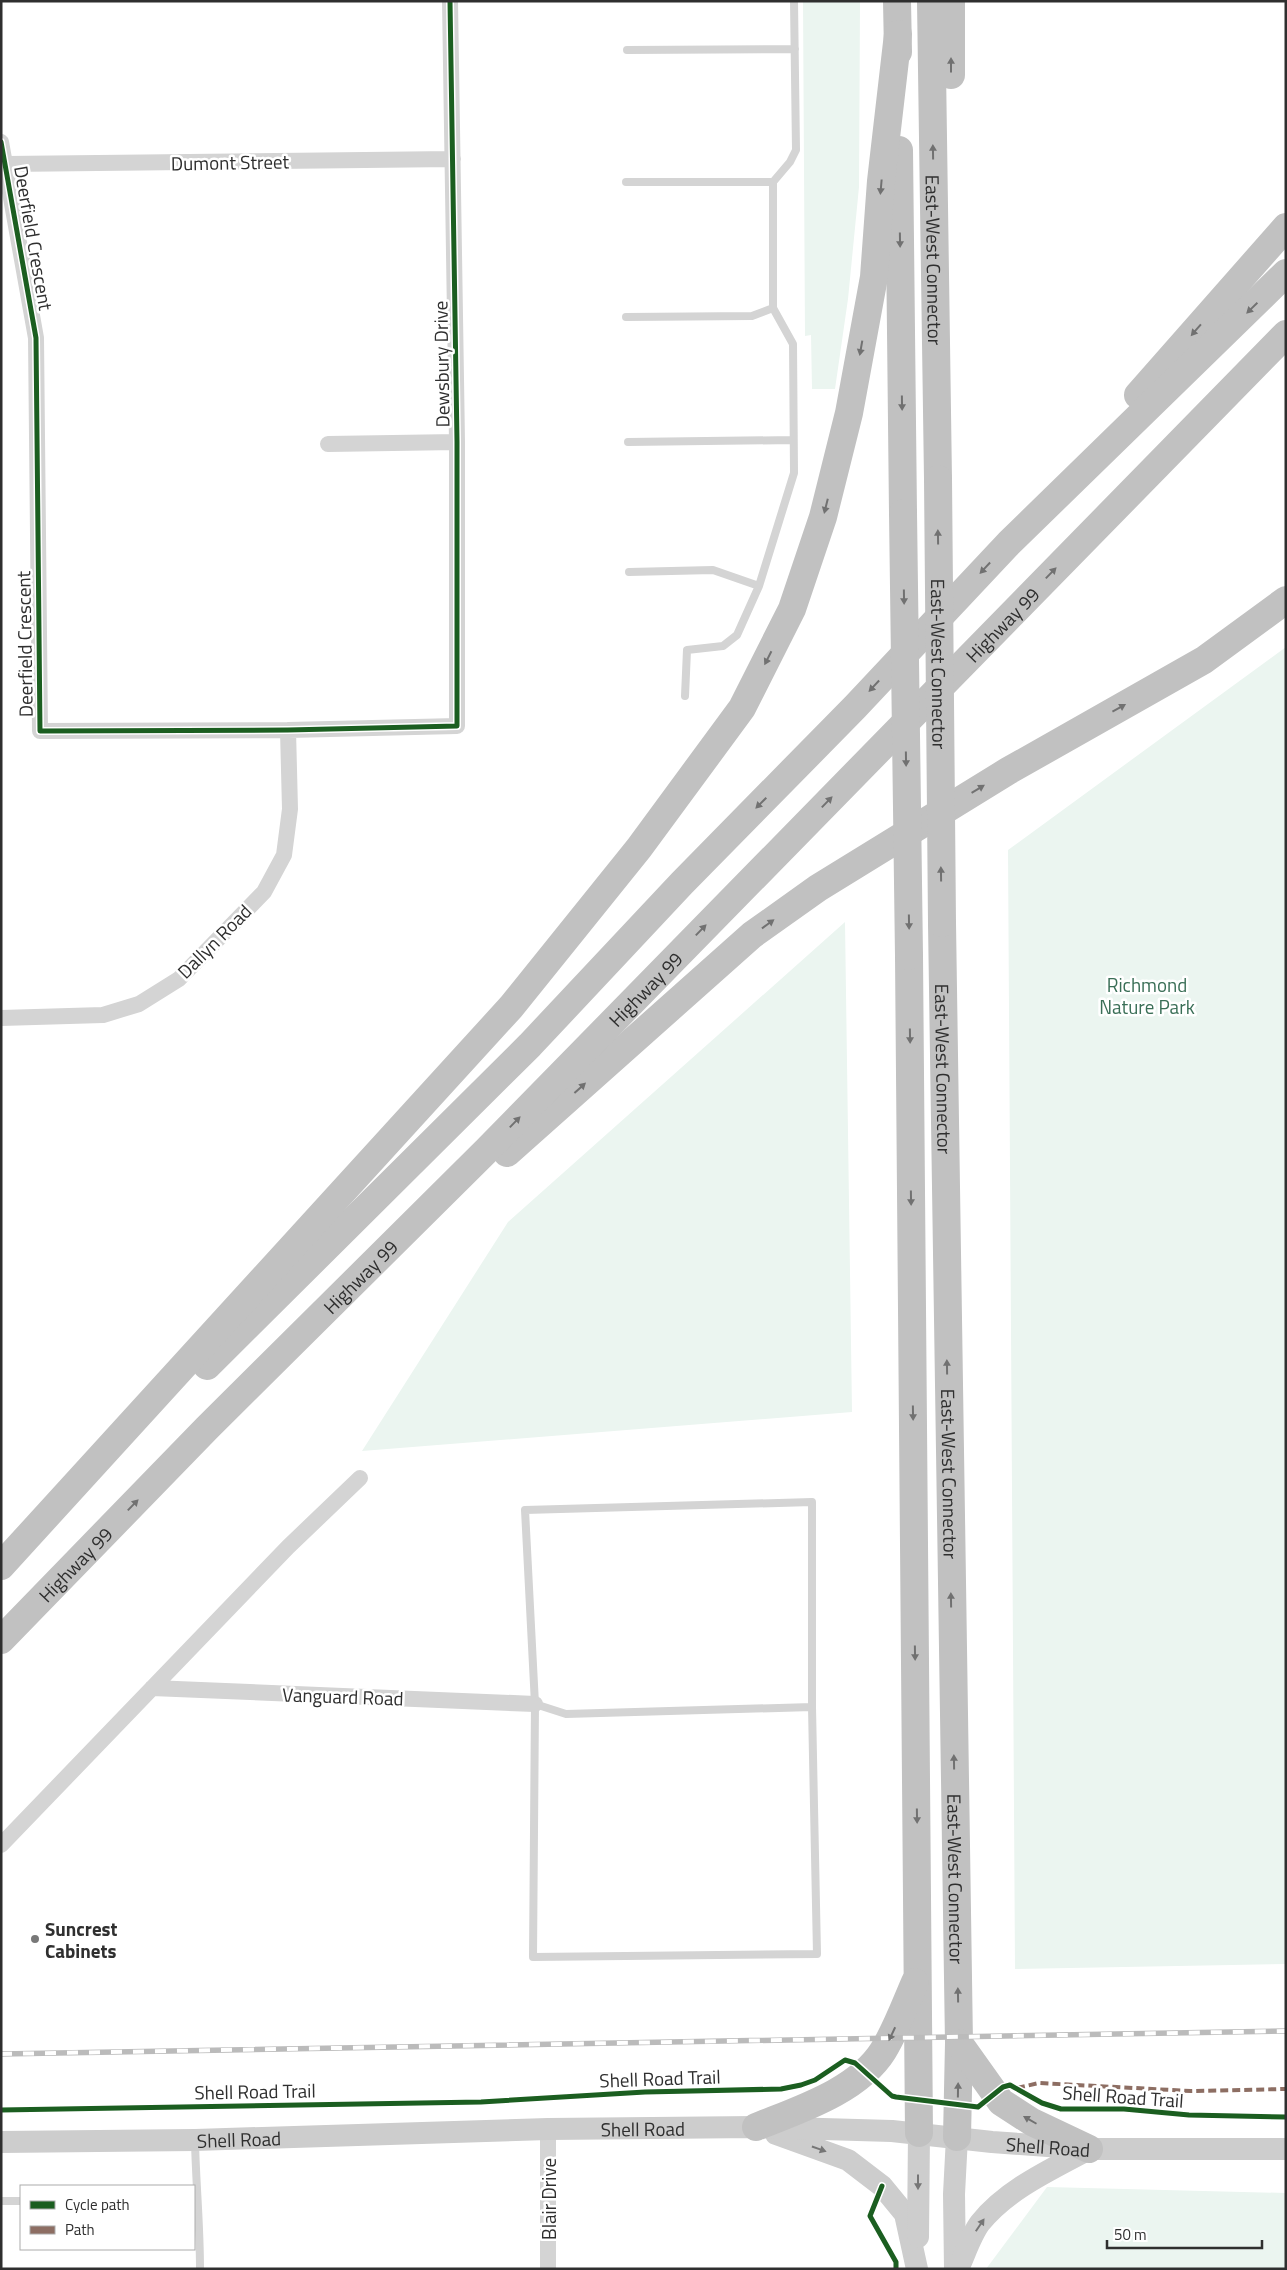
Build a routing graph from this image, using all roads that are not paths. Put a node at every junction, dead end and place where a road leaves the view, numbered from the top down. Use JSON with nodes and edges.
{"nodes":[{"id":1,"x":450,"y":1,"type":"edge"},
{"id":2,"x":794,"y":1,"type":"edge"},
{"id":3,"x":897,"y":1,"type":"edge"},
{"id":4,"x":931,"y":1,"type":"edge"},
{"id":5,"x":951,"y":1,"type":"edge"},
{"id":6,"x":898,"y":34,"type":"junction"},
{"id":7,"x":795,"y":49,"type":"junction"},
{"id":8,"x":627,"y":50,"type":"dead end"},
{"id":9,"x":1,"y":142,"type":"edge"},
{"id":10,"x":453,"y":159,"type":"junction"},
{"id":11,"x":7,"y":164,"type":"junction"},
{"id":12,"x":626,"y":182,"type":"dead end"},
{"id":13,"x":773,"y":182,"type":"junction"},
{"id":14,"x":1286,"y":227,"type":"edge"},
{"id":15,"x":1286,"y":273,"type":"edge"},
{"id":16,"x":773,"y":308,"type":"junction"},
{"id":17,"x":626,"y":318,"type":"dead end"},
{"id":18,"x":1286,"y":334,"type":"edge"},
{"id":19,"x":937,"y":410,"type":"junction"},
{"id":20,"x":793,"y":440,"type":"junction"},
{"id":21,"x":457,"y":442,"type":"junction"},
{"id":22,"x":628,"y":442,"type":"dead end"},
{"id":23,"x":328,"y":444,"type":"dead end"},
{"id":24,"x":1009,"y":543,"type":"junction"},
{"id":25,"x":629,"y":572,"type":"dead end"},
{"id":26,"x":758,"y":586,"type":"junction"},
{"id":27,"x":1286,"y":600,"type":"edge"},
{"id":28,"x":685,"y":696,"type":"dead end"},
{"id":29,"x":457,"y":726,"type":"joint"},
{"id":30,"x":288,"y":730,"type":"junction"},
{"id":31,"x":1,"y":1018,"type":"edge"},
{"id":32,"x":207,"y":1428,"type":"junction"},
{"id":33,"x":360,"y":1478,"type":"dead end"},
{"id":34,"x":1,"y":1566,"type":"edge"},
{"id":35,"x":1,"y":1573,"type":"edge"},
{"id":36,"x":1,"y":1640,"type":"edge"},
{"id":37,"x":152,"y":1688,"type":"junction"},
{"id":38,"x":535,"y":1704,"type":"junction"},
{"id":39,"x":812,"y":1707,"type":"junction"},
{"id":40,"x":1,"y":1845,"type":"edge"},
{"id":41,"x":918,"y":1973,"type":"junction"},
{"id":42,"x":959,"y":2043,"type":"junction"},
{"id":43,"x":756,"y":2127,"type":"junction"},
{"id":44,"x":548,"y":2129,"type":"junction"},
{"id":45,"x":919,"y":2133,"type":"junction"},
{"id":46,"x":957,"y":2138,"type":"junction"},
{"id":47,"x":195,"y":2140,"type":"junction"},
{"id":48,"x":1,"y":2142,"type":"edge"},
{"id":49,"x":1089,"y":2148,"type":"junction"},
{"id":50,"x":1286,"y":2149,"type":"edge"},
{"id":51,"x":196,"y":2199,"type":"edge"},
{"id":52,"x":1,"y":2201,"type":"edge"},
{"id":53,"x":20,"y":2201,"type":"edge"},
{"id":54,"x":200,"y":2269,"type":"edge"},
{"id":55,"x":548,"y":2269,"type":"edge"},
{"id":56,"x":918,"y":2269,"type":"edge"},
{"id":57,"x":957,"y":2269,"type":"edge"}],
"edges":[{"from":1,"to":10,"type":"street","name":"Dewsbury Drive"},
{"from":2,"to":7,"type":"lane"},
{"from":3,"to":6,"type":"highway","name":"East-West Connector"},
{"from":19,"to":4,"type":"highway","name":"East-West Connector","one_way":true},
{"from":19,"to":5,"type":"highway","one_way":true},
{"from":6,"to":34,"type":"highway","one_way":true},
{"from":6,"to":41,"type":"highway","name":"East-West Connector","one_way":true,"bridge":true},
{"from":7,"to":8,"type":"lane"},
{"from":7,"to":13,"type":"lane"},
{"from":9,"to":11,"type":"street","name":"Deerfield Crescent"},
{"from":10,"to":11,"type":"street","name":"Dumont Street"},
{"from":10,"to":21,"type":"street","name":"Dewsbury Drive"},
{"from":11,"to":30,"type":"street","name":"Deerfield Crescent"},
{"from":12,"to":13,"type":"lane"},
{"from":13,"to":16,"type":"lane"},
{"from":14,"to":24,"type":"highway","one_way":true},
{"from":15,"to":24,"type":"highway","one_way":true},
{"from":16,"to":17,"type":"lane"},
{"from":16,"to":20,"type":"lane"},
{"from":32,"to":18,"type":"highway","name":"Highway 99","one_way":true},
{"from":42,"to":19,"type":"highway","name":"East-West Connector","one_way":true,"bridge":true},
{"from":20,"to":22,"type":"lane"},
{"from":20,"to":26,"type":"lane"},
{"from":21,"to":23,"type":"street"},
{"from":21,"to":29,"type":"street","name":"Dewsbury Drive"},
{"from":24,"to":35,"type":"highway","one_way":true},
{"from":25,"to":26,"type":"lane"},
{"from":26,"to":28,"type":"lane"},
{"from":32,"to":27,"type":"highway","one_way":true},
{"from":29,"to":30,"type":"street","name":"Deerfield Crescent"},
{"from":30,"to":31,"type":"street","name":"Dallyn Road"},
{"from":36,"to":32,"type":"highway","name":"Highway 99","one_way":true},
{"from":33,"to":37,"type":"street"},
{"from":37,"to":38,"type":"street","name":"Vanguard Road"},
{"from":37,"to":40,"type":"street"},
{"from":38,"to":39,"type":"lane"},
{"from":38,"to":39,"type":"lane"},
{"from":38,"to":39,"type":"lane"},
{"from":41,"to":43,"type":"highway","one_way":true},
{"from":41,"to":45,"type":"highway","name":"East-West Connector"},
{"from":46,"to":42,"type":"highway","name":"East-West Connector","one_way":true},
{"from":49,"to":42,"type":"highway","one_way":true},
{"from":43,"to":44,"type":"main road","name":"Shell Road"},
{"from":43,"to":45,"type":"main road","name":"Shell Road"},
{"from":43,"to":56,"type":"main road","one_way":true},
{"from":44,"to":47,"type":"main road","name":"Shell Road"},
{"from":44,"to":55,"type":"street","name":"Blair Drive"},
{"from":45,"to":46,"type":"main road","name":"Shell Road"},
{"from":45,"to":56,"type":"main road","one_way":true},
{"from":46,"to":49,"type":"main road","name":"Shell Road"},
{"from":46,"to":57,"type":"main road"},
{"from":47,"to":48,"type":"main road","name":"Shell Road"},
{"from":47,"to":51,"type":"lane"},
{"from":49,"to":50,"type":"main road","name":"Shell Road"},
{"from":57,"to":49,"type":"main road","one_way":true},
{"from":51,"to":54,"type":"lane"},
{"from":52,"to":53,"type":"lane"}]}
